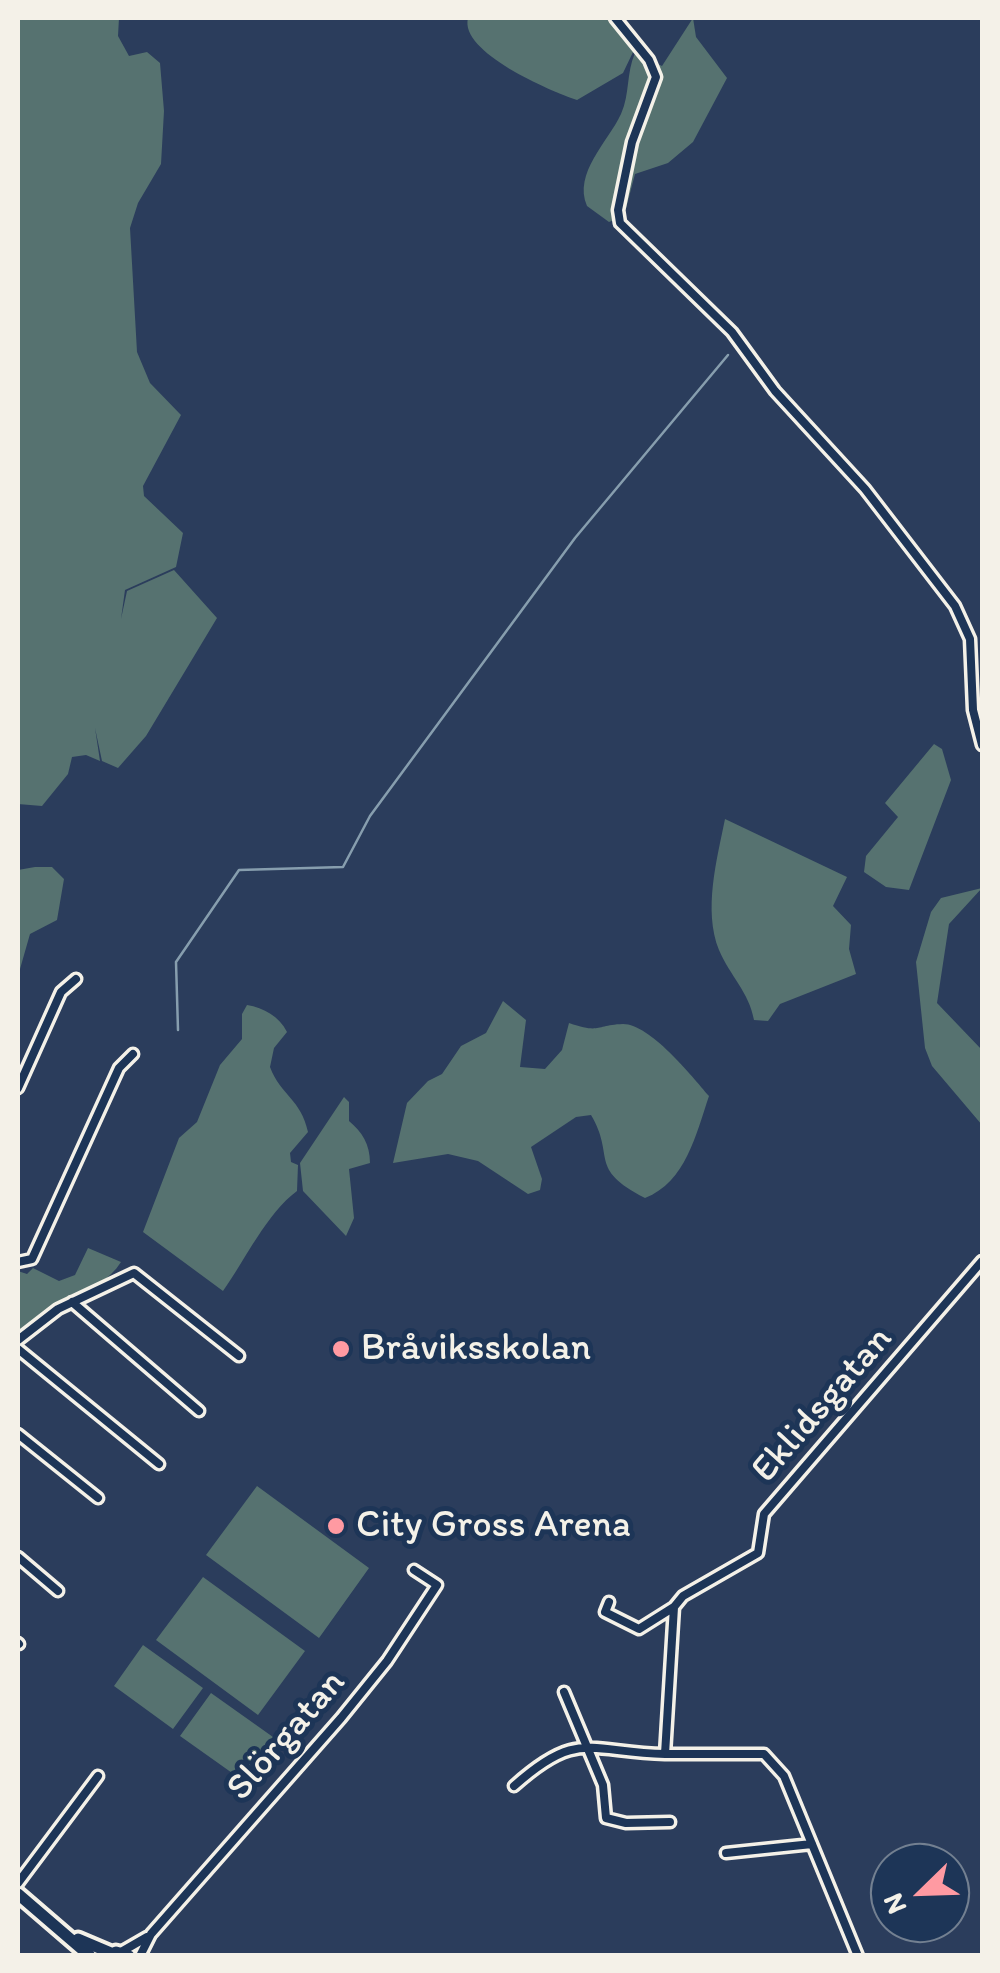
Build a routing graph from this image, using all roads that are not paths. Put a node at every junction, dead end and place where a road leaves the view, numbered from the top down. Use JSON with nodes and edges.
{"nodes":[{"id":1,"x":616,"y":18,"type":"edge"},
{"id":2,"x":982,"y":745,"type":"edge"},
{"id":3,"x":76,"y":979,"type":"dead end"},
{"id":4,"x":133,"y":1054,"type":"dead end"},
{"id":5,"x":18,"y":1088,"type":"edge"},
{"id":6,"x":982,"y":1261,"type":"edge"},
{"id":7,"x":18,"y":1262,"type":"edge"},
{"id":8,"x":72,"y":1302,"type":"junction"},
{"id":9,"x":18,"y":1340,"type":"edge"},
{"id":10,"x":18,"y":1349,"type":"edge"},
{"id":11,"x":239,"y":1356,"type":"dead end"},
{"id":12,"x":199,"y":1411,"type":"dead end"},
{"id":13,"x":18,"y":1434,"type":"edge"},
{"id":14,"x":159,"y":1464,"type":"dead end"},
{"id":15,"x":98,"y":1498,"type":"dead end"},
{"id":16,"x":18,"y":1558,"type":"edge"},
{"id":17,"x":414,"y":1570,"type":"dead end"},
{"id":18,"x":58,"y":1591,"type":"dead end"},
{"id":19,"x":609,"y":1602,"type":"dead end"},
{"id":20,"x":674,"y":1607,"type":"junction"},
{"id":21,"x":564,"y":1692,"type":"dead end"},
{"id":22,"x":588,"y":1747,"type":"junction"},
{"id":23,"x":666,"y":1754,"type":"junction"},
{"id":24,"x":98,"y":1776,"type":"dead end"},
{"id":25,"x":514,"y":1786,"type":"dead end"},
{"id":26,"x":670,"y":1822,"type":"dead end"},
{"id":27,"x":812,"y":1844,"type":"junction"},
{"id":28,"x":726,"y":1853,"type":"dead end"},
{"id":29,"x":18,"y":1882,"type":"edge"},
{"id":30,"x":18,"y":1894,"type":"edge"},
{"id":31,"x":151,"y":1934,"type":"junction"},
{"id":32,"x":74,"y":1938,"type":"junction"},
{"id":33,"x":117,"y":1954,"type":"edge"},
{"id":34,"x":90,"y":1956,"type":"edge"},
{"id":35,"x":140,"y":1956,"type":"edge"},
{"id":36,"x":858,"y":1956,"type":"edge"}],
"edges":[{"from":1,"to":2,"type":"street"},
{"from":3,"to":5,"type":"street"},
{"from":4,"to":7,"type":"street"},
{"from":6,"to":20,"type":"street","name":"Eklidsgatan"},
{"from":8,"to":9,"type":"street"},
{"from":8,"to":11,"type":"street"},
{"from":8,"to":12,"type":"street"},
{"from":10,"to":14,"type":"street"},
{"from":13,"to":15,"type":"street"},
{"from":16,"to":18,"type":"street"},
{"from":17,"to":31,"type":"street","name":"Slörgatan"},
{"from":19,"to":20,"type":"street","name":"Eklidsgatan"},
{"from":20,"to":23,"type":"street"},
{"from":21,"to":22,"type":"street"},
{"from":22,"to":23,"type":"street"},
{"from":22,"to":25,"type":"street"},
{"from":22,"to":26,"type":"street"},
{"from":23,"to":27,"type":"street"},
{"from":24,"to":29,"type":"street"},
{"from":27,"to":28,"type":"street"},
{"from":27,"to":36,"type":"street"},
{"from":30,"to":32,"type":"main road"},
{"from":31,"to":33,"type":"street","name":"Slörgatan"},
{"from":31,"to":35,"type":"street","name":"Slörgatan"},
{"from":32,"to":33,"type":"main road"},
{"from":32,"to":34,"type":"main road"}]}
